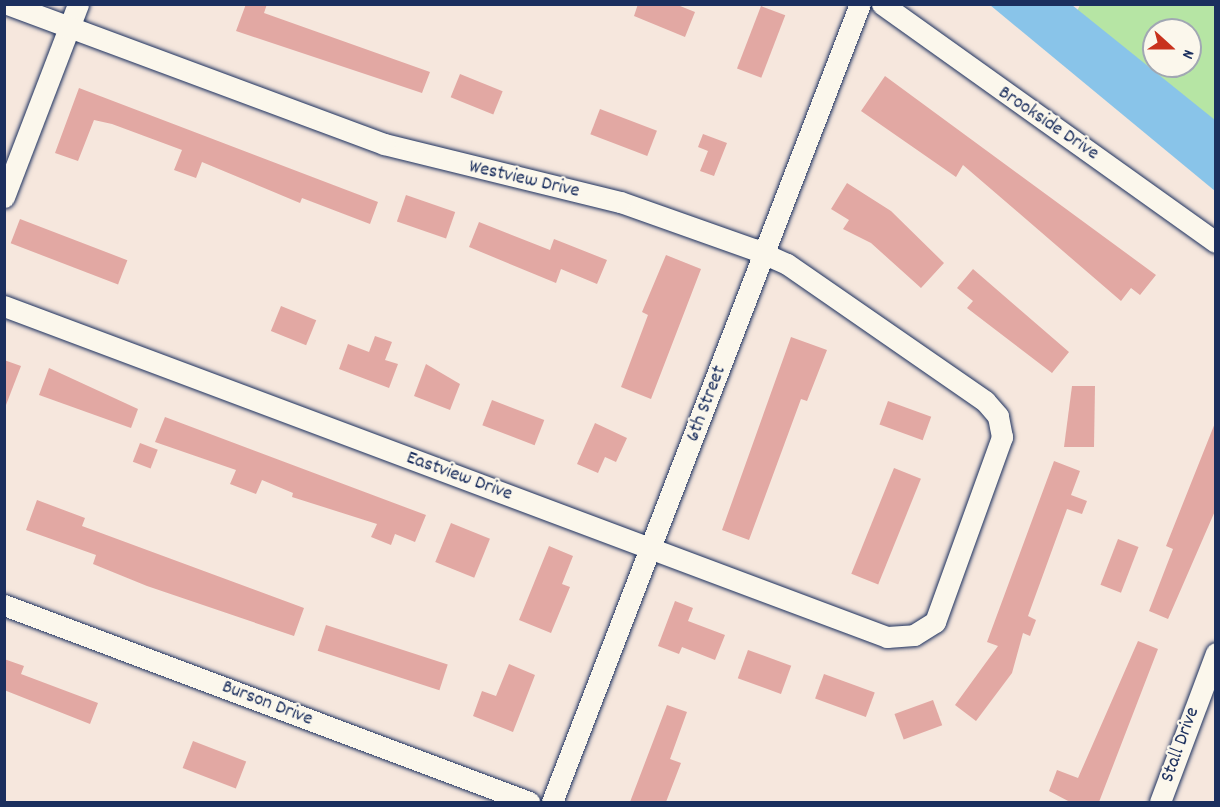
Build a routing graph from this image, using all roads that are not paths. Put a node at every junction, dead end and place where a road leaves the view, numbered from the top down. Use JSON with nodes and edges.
{"nodes":[{"id":1,"x":8,"y":4,"type":"edge"},
{"id":2,"x":78,"y":4,"type":"edge"},
{"id":3,"x":860,"y":4,"type":"edge"},
{"id":4,"x":882,"y":4,"type":"edge"},
{"id":5,"x":69,"y":29,"type":"junction"},
{"id":6,"x":4,"y":197,"type":"edge"},
{"id":7,"x":1215,"y":242,"type":"edge"},
{"id":8,"x":764,"y":254,"type":"junction"},
{"id":9,"x":4,"y":306,"type":"edge"},
{"id":10,"x":651,"y":548,"type":"junction"},
{"id":11,"x":4,"y":605,"type":"edge"},
{"id":12,"x":914,"y":635,"type":"joint"},
{"id":13,"x":1215,"y":653,"type":"edge"},
{"id":14,"x":529,"y":802,"type":"edge"},
{"id":15,"x":552,"y":802,"type":"edge"},
{"id":16,"x":1160,"y":802,"type":"edge"}],
"edges":[{"from":1,"to":5,"type":"street","name":"Westview Drive"},
{"from":2,"to":5,"type":"street"},
{"from":3,"to":8,"type":"street","name":"6th Street"},
{"from":4,"to":7,"type":"street","name":"Brookside Drive"},
{"from":5,"to":6,"type":"street"},
{"from":5,"to":8,"type":"street","name":"Westview Drive"},
{"from":8,"to":10,"type":"street","name":"6th Street"},
{"from":8,"to":12,"type":"street","name":"Westview Drive"},
{"from":9,"to":10,"type":"street","name":"Eastview Drive"},
{"from":10,"to":12,"type":"street","name":"Eastview Drive"},
{"from":10,"to":15,"type":"street","name":"6th Street"},
{"from":11,"to":14,"type":"street","name":"Burson Drive"},
{"from":13,"to":16,"type":"street","name":"Stall Drive"}]}
